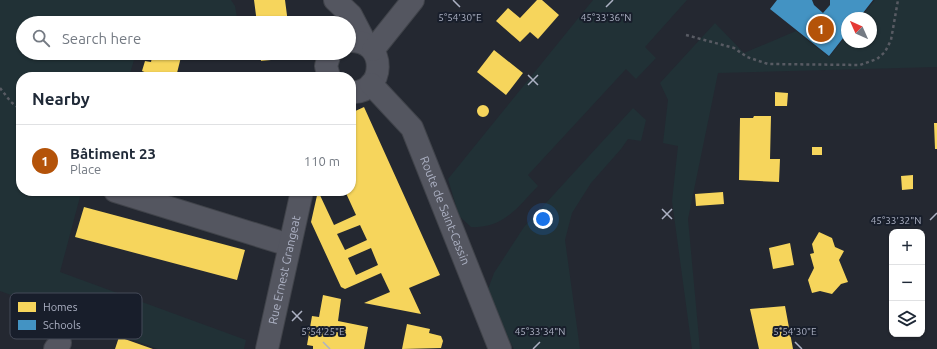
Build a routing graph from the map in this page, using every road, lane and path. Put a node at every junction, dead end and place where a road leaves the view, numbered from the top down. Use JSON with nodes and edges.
{"nodes":[{"id":1,"x":330,"y":0,"type":"edge"},
{"id":2,"x":335,"y":0,"type":"edge"},
{"id":3,"x":413,"y":0,"type":"edge"},
{"id":4,"x":898,"y":0,"type":"edge"},
{"id":5,"x":333,"y":16,"type":"edge"},
{"id":6,"x":351,"y":16,"type":"edge"},
{"id":7,"x":356,"y":29,"type":"edge"},
{"id":8,"x":686,"y":35,"type":"dead end"},
{"id":9,"x":362,"y":45,"type":"edge"},
{"id":10,"x":328,"y":60,"type":"edge"},
{"id":11,"x":328,"y":72,"type":"edge"},
{"id":12,"x":371,"y":84,"type":"junction"},
{"id":13,"x":0,"y":88,"type":"edge"},
{"id":14,"x":356,"y":91,"type":"edge"},
{"id":15,"x":16,"y":106,"type":"edge"},
{"id":16,"x":131,"y":196,"type":"edge"},
{"id":17,"x":301,"y":196,"type":"edge"},
{"id":18,"x":289,"y":245,"type":"junction"},
{"id":19,"x":267,"y":349,"type":"edge"},
{"id":20,"x":500,"y":349,"type":"edge"}],
"edges":[{"from":1,"to":5,"type":"street"},
{"from":2,"to":6,"type":"street"},
{"from":3,"to":9,"type":"street"},
{"from":4,"to":8,"type":"path"},
{"from":7,"to":9,"type":"street"},
{"from":9,"to":12,"type":"street"},
{"from":10,"to":11,"type":"street"},
{"from":12,"to":14,"type":"street"},
{"from":12,"to":20,"type":"street","name":"Route de Saint-Cassin"},
{"from":13,"to":15,"type":"path"},
{"from":16,"to":18,"type":"street"},
{"from":17,"to":18,"type":"street","name":"Rue Ernest Grangeat"},
{"from":18,"to":19,"type":"street","name":"Rue Ernest Grangeat"}]}
